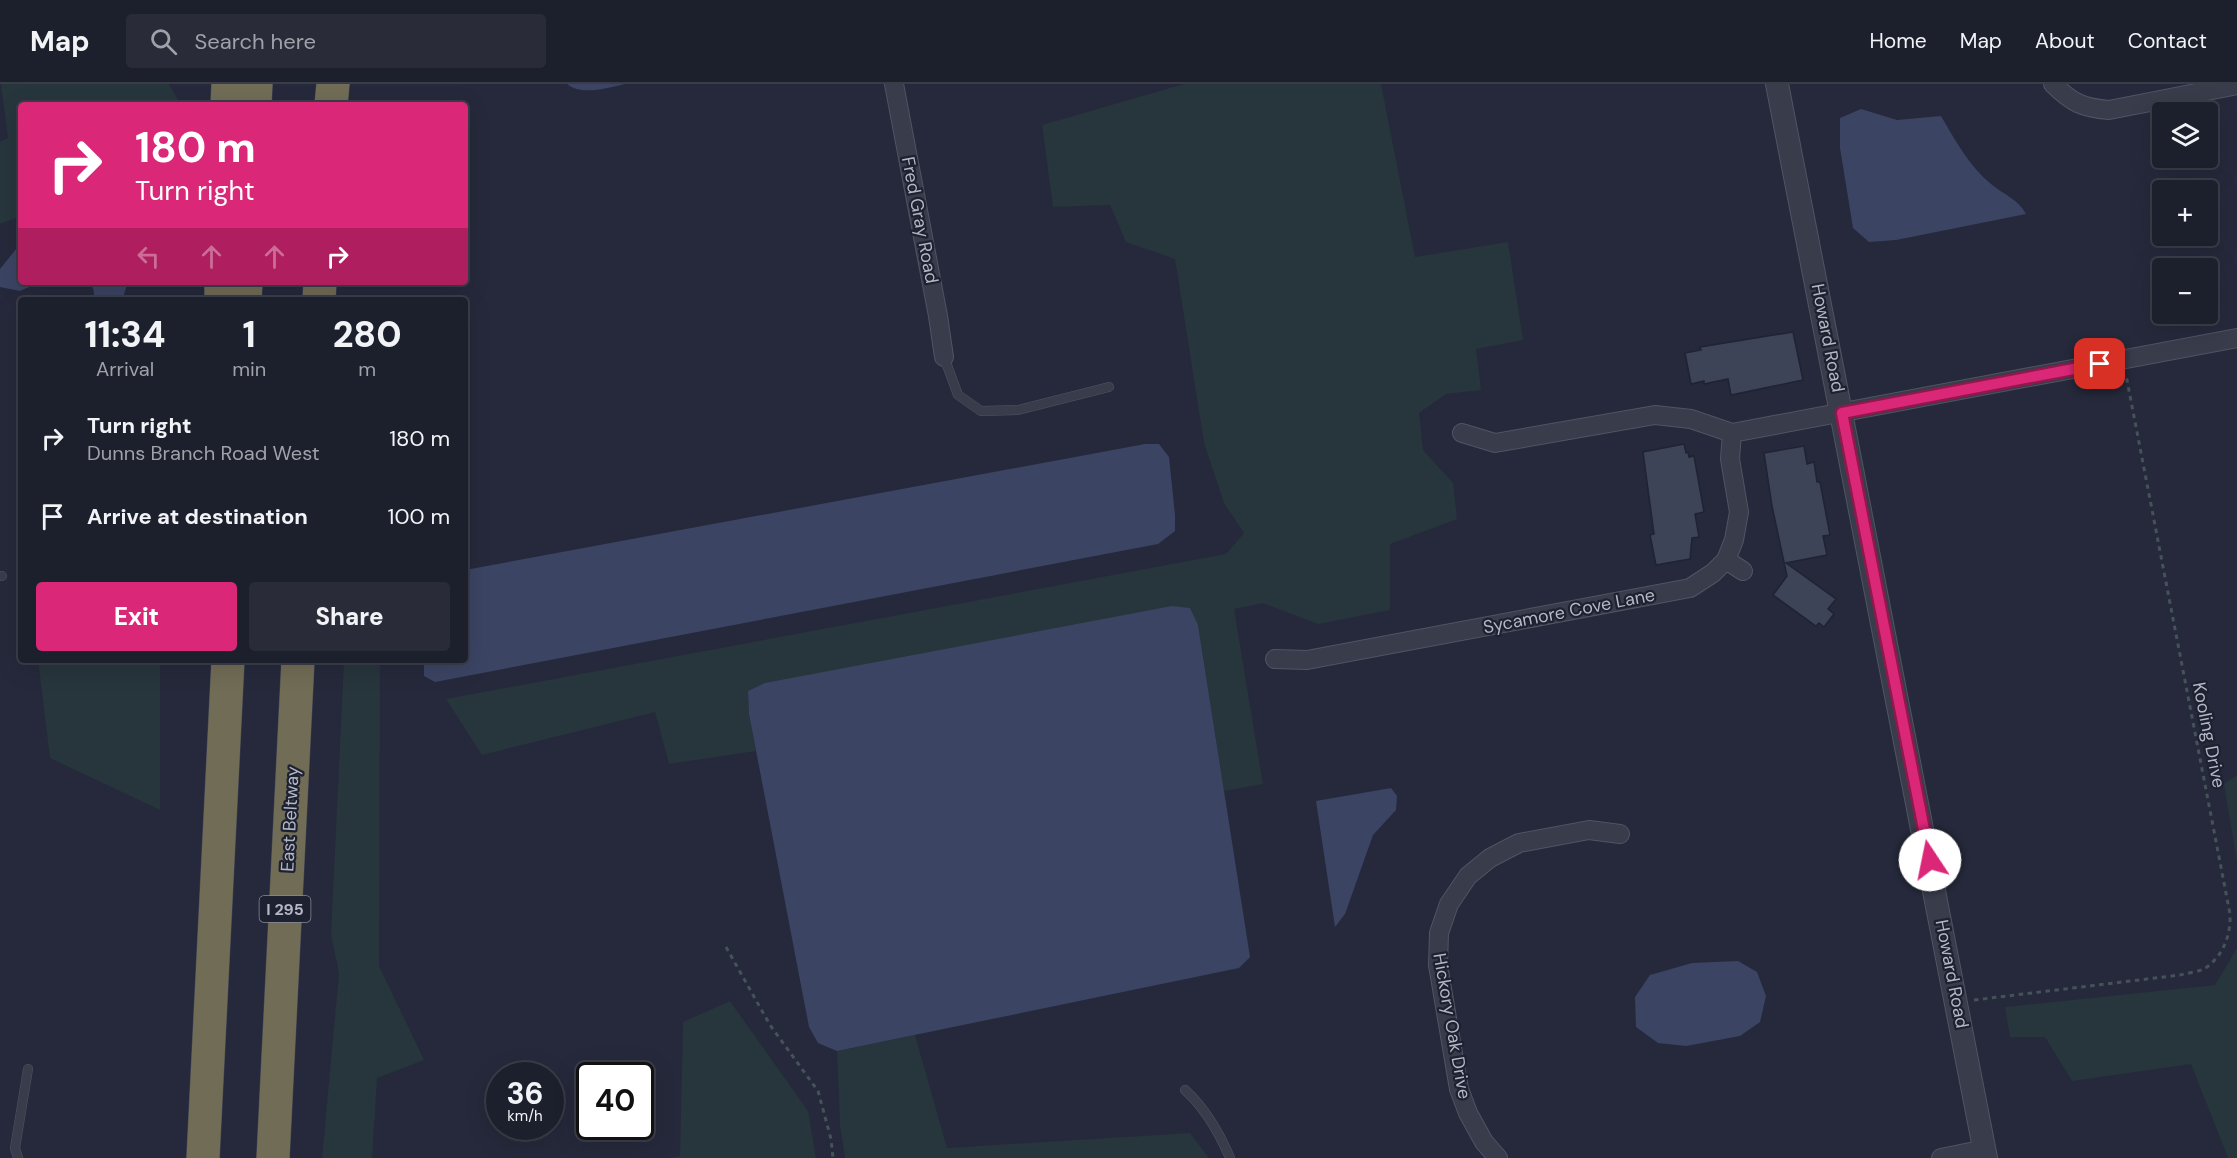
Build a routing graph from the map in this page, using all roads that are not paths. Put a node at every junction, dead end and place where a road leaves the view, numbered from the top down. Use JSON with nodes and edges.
{"nodes":[{"id":1,"x":228,"y":84,"type":"edge"},
{"id":2,"x":256,"y":84,"type":"edge"},
{"id":3,"x":333,"y":84,"type":"edge"},
{"id":4,"x":894,"y":84,"type":"edge"},
{"id":5,"x":1777,"y":84,"type":"edge"},
{"id":6,"x":2053,"y":84,"type":"edge"},
{"id":7,"x":2237,"y":85,"type":"edge"},
{"id":8,"x":227,"y":102,"type":"edge"},
{"id":9,"x":255,"y":102,"type":"edge"},
{"id":10,"x":331,"y":102,"type":"edge"},
{"id":11,"x":2237,"y":338,"type":"edge"},
{"id":12,"x":944,"y":357,"type":"joint"},
{"id":13,"x":1109,"y":387,"type":"dead end"},
{"id":14,"x":1842,"y":413,"type":"junction"},
{"id":15,"x":1462,"y":433,"type":"dead end"},
{"id":16,"x":1732,"y":433,"type":"junction"},
{"id":17,"x":1726,"y":560,"type":"junction"},
{"id":18,"x":1743,"y":571,"type":"dead end"},
{"id":19,"x":1275,"y":658,"type":"dead end"},
{"id":20,"x":212,"y":663,"type":"edge"},
{"id":21,"x":228,"y":663,"type":"edge"},
{"id":22,"x":298,"y":663,"type":"edge"},
{"id":23,"x":1620,"y":834,"type":"dead end"},
{"id":24,"x":211,"y":1004,"type":"junction"},
{"id":25,"x":28,"y":1069,"type":"dead end"},
{"id":26,"x":1185,"y":1090,"type":"dead end"},
{"id":27,"x":1985,"y":1154,"type":"edge"},
{"id":28,"x":18,"y":1158,"type":"edge"},
{"id":29,"x":203,"y":1158,"type":"edge"},
{"id":30,"x":273,"y":1158,"type":"edge"},
{"id":31,"x":1230,"y":1158,"type":"edge"},
{"id":32,"x":1498,"y":1158,"type":"edge"},
{"id":33,"x":1941,"y":1158,"type":"edge"}],
"edges":[{"from":1,"to":8,"type":"highway"},
{"from":2,"to":9,"type":"highway"},
{"from":3,"to":10,"type":"highway"},
{"from":4,"to":12,"type":"street","name":"Fred Gray Road"},
{"from":5,"to":14,"type":"street","name":"Howard Road"},
{"from":6,"to":7,"type":"street"},
{"from":11,"to":14,"type":"street"},
{"from":12,"to":13,"type":"lane"},
{"from":14,"to":16,"type":"street"},
{"from":14,"to":27,"type":"street","name":"Howard Road"},
{"from":15,"to":16,"type":"street"},
{"from":16,"to":17,"type":"street"},
{"from":17,"to":18,"type":"street"},
{"from":17,"to":19,"type":"street","name":"Sycamore Cove Lane"},
{"from":20,"to":24,"type":"highway"},
{"from":21,"to":24,"type":"highway"},
{"from":22,"to":30,"type":"highway","name":"East Beltway","number":"I 295"},
{"from":23,"to":32,"type":"street","name":"Hickory Oak Drive"},
{"from":24,"to":29,"type":"highway"},
{"from":25,"to":28,"type":"lane"},
{"from":26,"to":31,"type":"lane"},
{"from":27,"to":33,"type":"street"}]}
